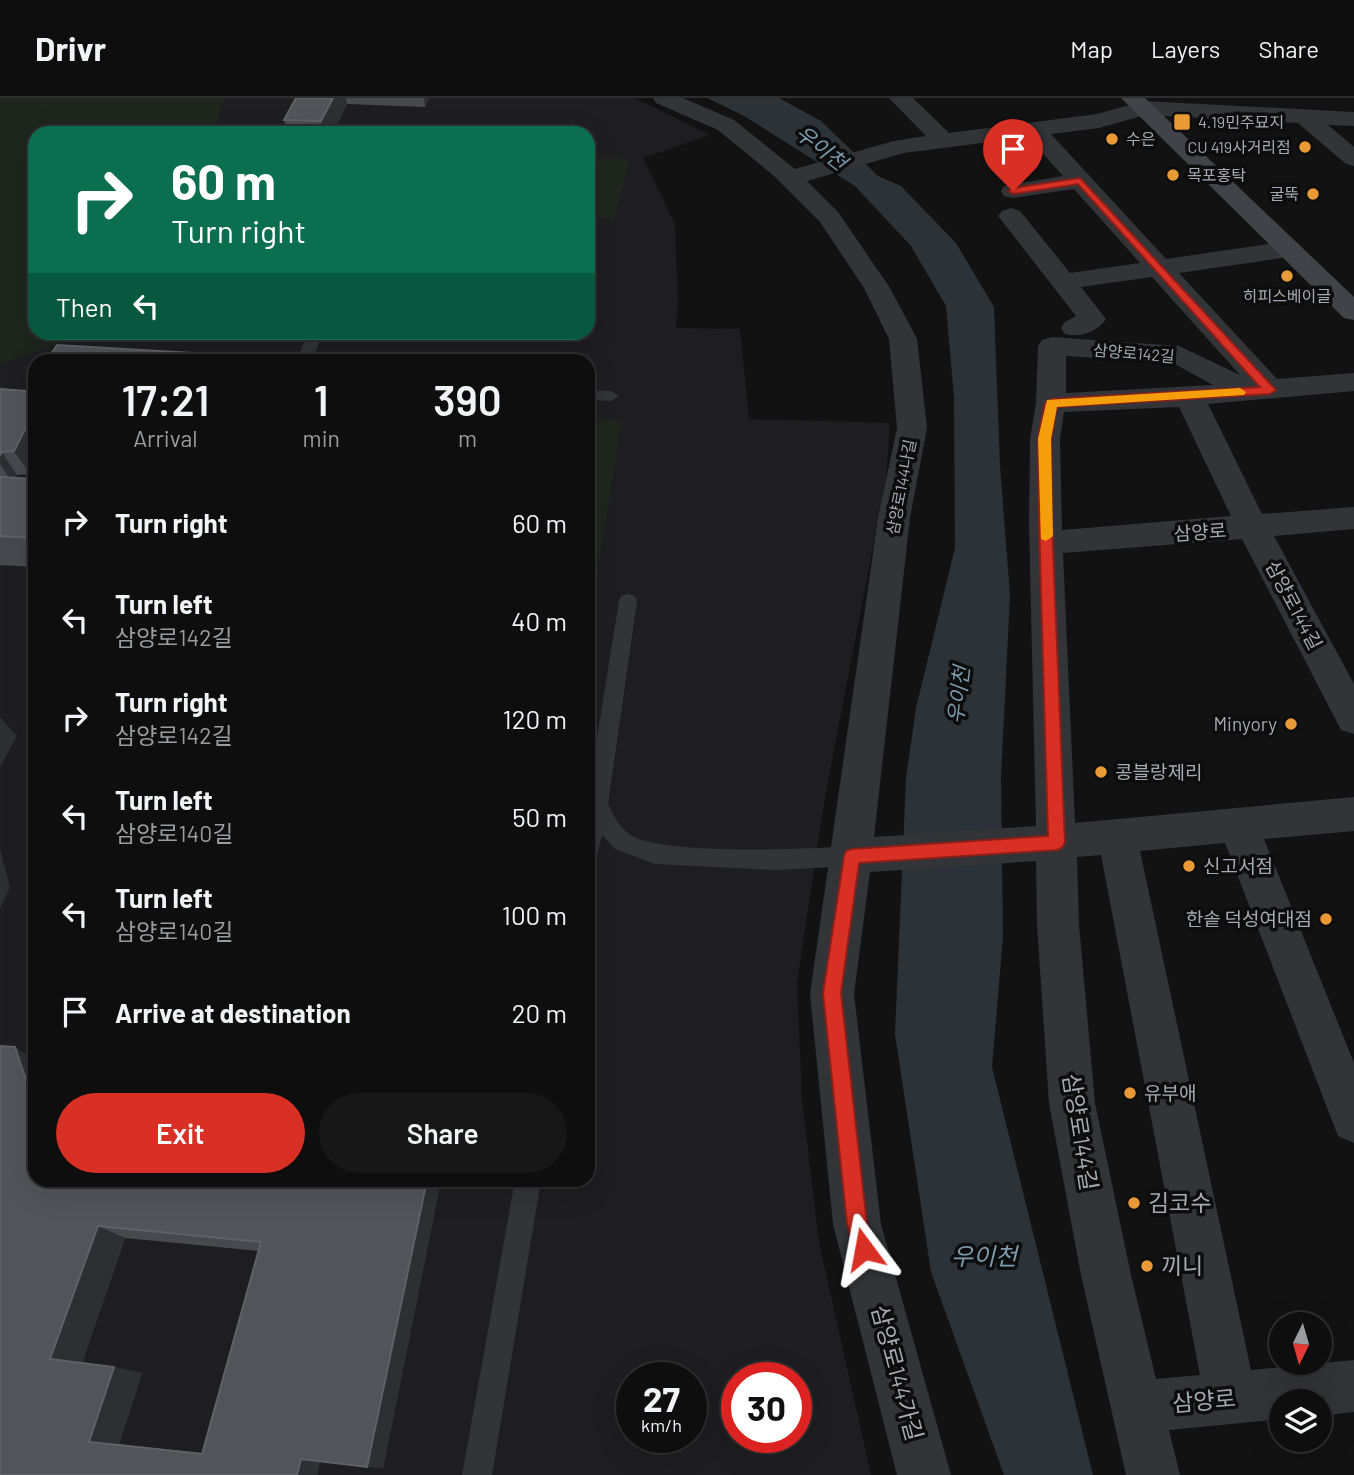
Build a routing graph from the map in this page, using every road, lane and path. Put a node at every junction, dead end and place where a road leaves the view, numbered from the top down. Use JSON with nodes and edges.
{"nodes":[{"id":1,"x":664,"y":98,"type":"edge"},
{"id":2,"x":900,"y":98,"type":"edge"},
{"id":3,"x":1138,"y":103,"type":"edge"},
{"id":4,"x":1315,"y":110,"type":"edge"},
{"id":5,"x":1354,"y":119,"type":"edge"},
{"id":6,"x":1034,"y":130,"type":"junction"},
{"id":7,"x":944,"y":141,"type":"junction"},
{"id":8,"x":1354,"y":159,"type":"edge"},
{"id":9,"x":790,"y":178,"type":"junction"},
{"id":10,"x":1080,"y":181,"type":"junction"},
{"id":11,"x":1289,"y":249,"type":"junction"},
{"id":12,"x":1159,"y":268,"type":"junction"},
{"id":13,"x":1061,"y":282,"type":"junction"},
{"id":14,"x":1354,"y":312,"type":"edge"},
{"id":15,"x":1075,"y":328,"type":"dead end"},
{"id":16,"x":1354,"y":382,"type":"edge"},
{"id":17,"x":1260,"y":391,"type":"junction"},
{"id":18,"x":595,"y":395,"type":"edge"},
{"id":19,"x":611,"y":396,"type":"dead end"},
{"id":20,"x":1189,"y":396,"type":"junction"},
{"id":21,"x":1052,"y":403,"type":"junction"},
{"id":22,"x":1354,"y":518,"type":"edge"},
{"id":23,"x":1253,"y":528,"type":"junction"},
{"id":24,"x":1046,"y":543,"type":"junction"},
{"id":25,"x":628,"y":601,"type":"dead end"},
{"id":26,"x":1354,"y":719,"type":"edge"},
{"id":27,"x":597,"y":804,"type":"junction"},
{"id":28,"x":1354,"y":814,"type":"edge"},
{"id":29,"x":595,"y":815,"type":"edge"},
{"id":30,"x":1238,"y":825,"type":"junction"},
{"id":31,"x":1117,"y":837,"type":"junction"},
{"id":32,"x":1057,"y":842,"type":"junction"},
{"id":33,"x":852,"y":856,"type":"junction"},
{"id":34,"x":1354,"y":1120,"type":"edge"},
{"id":35,"x":527,"y":1187,"type":"edge"},
{"id":36,"x":1354,"y":1386,"type":"edge"},
{"id":37,"x":1231,"y":1398,"type":"junction"},
{"id":38,"x":1137,"y":1407,"type":"junction"},
{"id":39,"x":477,"y":1475,"type":"edge"},
{"id":40,"x":924,"y":1475,"type":"edge"},
{"id":41,"x":1153,"y":1475,"type":"edge"}],
"edges":[{"from":1,"to":9,"type":"street","name":"삼양로144나길"},
{"from":2,"to":7,"type":"street"},
{"from":3,"to":4,"type":"street"},
{"from":3,"to":6,"type":"street"},
{"from":3,"to":11,"type":"main road"},
{"from":4,"to":5,"type":"street"},
{"from":4,"to":8,"type":"street"},
{"from":6,"to":7,"type":"street"},
{"from":6,"to":10,"type":"street"},
{"from":7,"to":9,"type":"street"},
{"from":9,"to":33,"type":"street","name":"삼양로144나길"},
{"from":10,"to":12,"type":"street"},
{"from":10,"to":13,"type":"street"},
{"from":11,"to":12,"type":"street"},
{"from":11,"to":14,"type":"main road"},
{"from":12,"to":13,"type":"street"},
{"from":12,"to":17,"type":"street"},
{"from":13,"to":15,"type":"street"},
{"from":16,"to":17,"type":"street"},
{"from":17,"to":20,"type":"street"},
{"from":17,"to":21,"type":"street","name":"삼양로142길"},
{"from":18,"to":19,"type":"lane"},
{"from":20,"to":21,"type":"street"},
{"from":20,"to":23,"type":"street"},
{"from":21,"to":24,"type":"street"},
{"from":22,"to":23,"type":"street","name":"삼양로"},
{"from":23,"to":24,"type":"street","name":"삼양로"},
{"from":23,"to":26,"type":"street","name":"삼양로144길"},
{"from":24,"to":32,"type":"street"},
{"from":25,"to":27,"type":"lane"},
{"from":27,"to":29,"type":"lane"},
{"from":27,"to":33,"type":"lane"},
{"from":28,"to":30,"type":"street"},
{"from":30,"to":31,"type":"street"},
{"from":30,"to":34,"type":"street"},
{"from":31,"to":32,"type":"street"},
{"from":31,"to":37,"type":"street"},
{"from":32,"to":33,"type":"street"},
{"from":32,"to":38,"type":"street","name":"삼양로144길"},
{"from":33,"to":40,"type":"street","name":"삼양로144가길"},
{"from":35,"to":39,"type":"lane"},
{"from":36,"to":37,"type":"street","name":"삼양로"},
{"from":37,"to":38,"type":"street","name":"삼양로"},
{"from":38,"to":41,"type":"street","name":"삼양로144길"}]}
